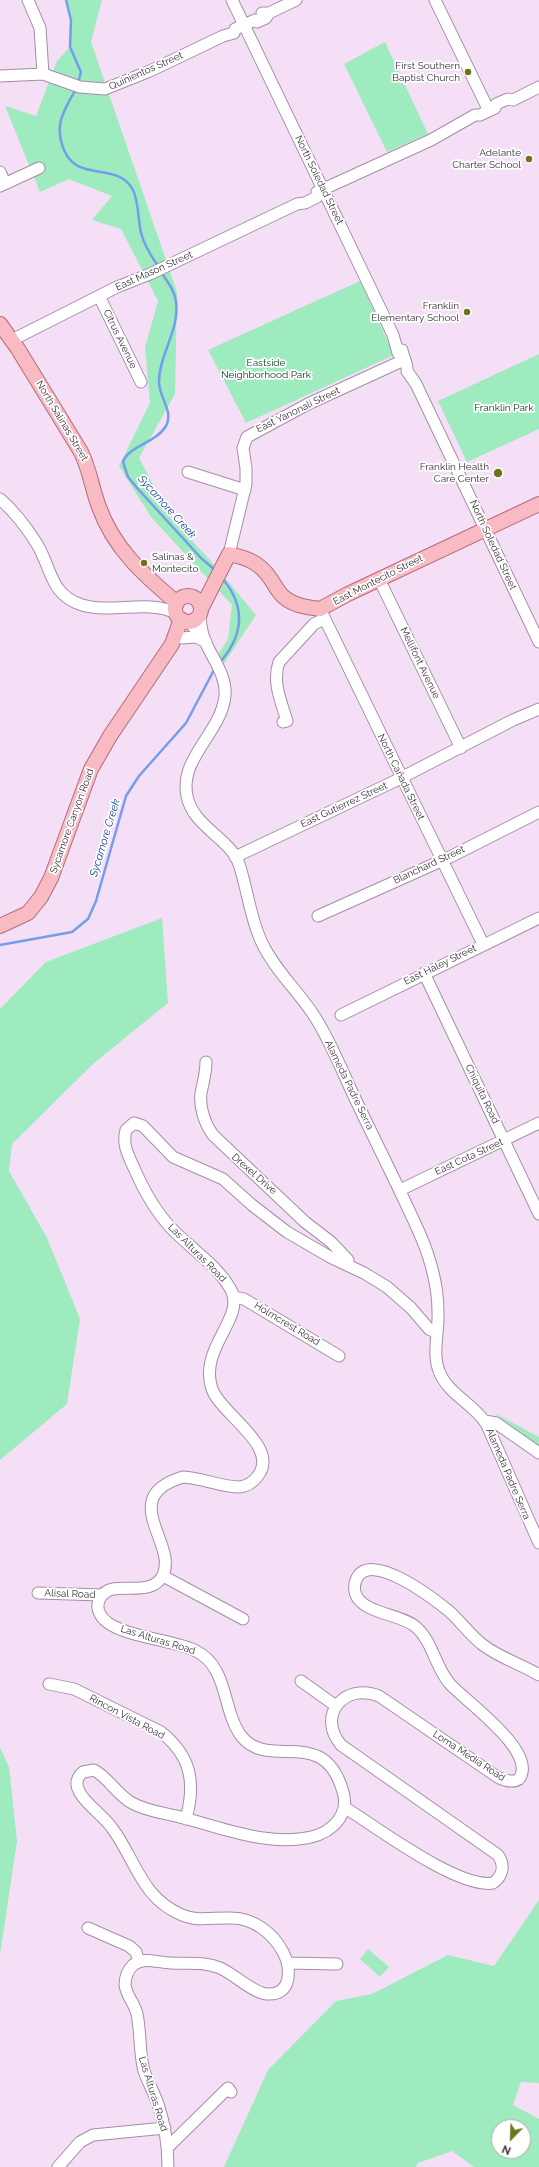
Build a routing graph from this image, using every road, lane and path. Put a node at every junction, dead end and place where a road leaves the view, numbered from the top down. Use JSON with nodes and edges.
{"nodes":[{"id":1,"x":28,"y":0,"type":"edge"},
{"id":2,"x":232,"y":0,"type":"edge"},
{"id":3,"x":296,"y":0,"type":"edge"},
{"id":4,"x":436,"y":0,"type":"edge"},
{"id":5,"x":240,"y":27,"type":"junction"},
{"id":6,"x":43,"y":74,"type":"junction"},
{"id":7,"x":0,"y":76,"type":"edge"},
{"id":8,"x":539,"y":87,"type":"edge"},
{"id":9,"x":488,"y":111,"type":"junction"},
{"id":10,"x":39,"y":168,"type":"dead end"},
{"id":11,"x":0,"y":172,"type":"edge"},
{"id":12,"x":3,"y":185,"type":"edge"},
{"id":13,"x":321,"y":191,"type":"junction"},
{"id":14,"x":99,"y":296,"type":"junction"},
{"id":15,"x":0,"y":324,"type":"edge"},
{"id":16,"x":12,"y":340,"type":"junction"},
{"id":17,"x":404,"y":361,"type":"junction"},
{"id":18,"x":141,"y":382,"type":"dead end"},
{"id":19,"x":188,"y":472,"type":"dead end"},
{"id":20,"x":245,"y":490,"type":"junction"},
{"id":21,"x":0,"y":499,"type":"edge"},
{"id":22,"x":539,"y":504,"type":"edge"},
{"id":23,"x":485,"y":529,"type":"junction"},
{"id":24,"x":229,"y":554,"type":"junction"},
{"id":25,"x":379,"y":579,"type":"junction"},
{"id":26,"x":152,"y":581,"type":"junction"},
{"id":27,"x":160,"y":602,"type":"junction"},
{"id":28,"x":186,"y":610,"type":"junction"},
{"id":29,"x":322,"y":614,"type":"junction"},
{"id":30,"x":177,"y":641,"type":"junction"},
{"id":31,"x":205,"y":641,"type":"junction"},
{"id":32,"x":539,"y":642,"type":"edge"},
{"id":33,"x":539,"y":709,"type":"edge"},
{"id":34,"x":283,"y":722,"type":"dead end"},
{"id":35,"x":461,"y":748,"type":"junction"},
{"id":36,"x":403,"y":777,"type":"junction"},
{"id":37,"x":539,"y":812,"type":"edge"},
{"id":38,"x":235,"y":857,"type":"junction"},
{"id":39,"x":443,"y":860,"type":"junction"},
{"id":40,"x":318,"y":916,"type":"dead end"},
{"id":41,"x":539,"y":918,"type":"edge"},
{"id":42,"x":0,"y":926,"type":"edge"},
{"id":43,"x":483,"y":944,"type":"junction"},
{"id":44,"x":424,"y":973,"type":"junction"},
{"id":45,"x":341,"y":1015,"type":"dead end"},
{"id":46,"x":206,"y":1062,"type":"dead end"},
{"id":47,"x":539,"y":1123,"type":"edge"},
{"id":48,"x":504,"y":1140,"type":"junction"},
{"id":49,"x":400,"y":1190,"type":"junction"},
{"id":50,"x":539,"y":1214,"type":"edge"},
{"id":51,"x":348,"y":1265,"type":"junction"},
{"id":52,"x":234,"y":1297,"type":"junction"},
{"id":53,"x":437,"y":1333,"type":"junction"},
{"id":54,"x":339,"y":1356,"type":"dead end"},
{"id":55,"x":485,"y":1421,"type":"junction"},
{"id":56,"x":539,"y":1453,"type":"edge"},
{"id":57,"x":539,"y":1543,"type":"edge"},
{"id":58,"x":163,"y":1576,"type":"junction"},
{"id":59,"x":38,"y":1593,"type":"dead end"},
{"id":60,"x":102,"y":1595,"type":"junction"},
{"id":61,"x":243,"y":1619,"type":"dead end"},
{"id":62,"x":539,"y":1675,"type":"edge"},
{"id":63,"x":301,"y":1681,"type":"dead end"},
{"id":64,"x":49,"y":1684,"type":"dead end"},
{"id":65,"x":336,"y":1706,"type":"junction"},
{"id":66,"x":344,"y":1807,"type":"junction"},
{"id":67,"x":186,"y":1819,"type":"junction"},
{"id":68,"x":88,"y":1928,"type":"dead end"},
{"id":69,"x":139,"y":1962,"type":"junction"},
{"id":70,"x":288,"y":1963,"type":"junction"},
{"id":71,"x":337,"y":1964,"type":"dead end"},
{"id":72,"x":231,"y":2092,"type":"dead end"},
{"id":73,"x":165,"y":2128,"type":"junction"},
{"id":74,"x":168,"y":2147,"type":"junction"},
{"id":75,"x":58,"y":2167,"type":"edge"},
{"id":76,"x":168,"y":2167,"type":"edge"}],
"edges":[{"from":1,"to":6,"type":"street"},
{"from":2,"to":5,"type":"street","name":"North Soledad Street"},
{"from":3,"to":5,"type":"street","name":"Quinientos Street"},
{"from":4,"to":9,"type":"street"},
{"from":5,"to":6,"type":"street","name":"Quinientos Street"},
{"from":5,"to":13,"type":"street","name":"North Soledad Street"},
{"from":6,"to":7,"type":"street"},
{"from":8,"to":9,"type":"street","name":"East Mason Street"},
{"from":9,"to":13,"type":"street","name":"East Mason Street"},
{"from":10,"to":12,"type":"street"},
{"from":11,"to":12,"type":"street"},
{"from":13,"to":14,"type":"street","name":"East Mason Street"},
{"from":13,"to":17,"type":"street","name":"North Soledad Street"},
{"from":14,"to":16,"type":"street","name":"East Mason Street"},
{"from":14,"to":18,"type":"street","name":"Citrus Avenue"},
{"from":15,"to":16,"type":"main road","name":"North Salinas Street"},
{"from":16,"to":26,"type":"main road","name":"North Salinas Street"},
{"from":17,"to":20,"type":"street","name":"East Yanonali Street"},
{"from":17,"to":23,"type":"street","name":"North Soledad Street"},
{"from":19,"to":20,"type":"street"},
{"from":20,"to":24,"type":"street","name":"East Yanonali Street"},
{"from":21,"to":27,"type":"street"},
{"from":22,"to":23,"type":"main road","name":"East Montecito Street"},
{"from":23,"to":25,"type":"main road","name":"East Montecito Street"},
{"from":23,"to":32,"type":"street","name":"North Soledad Street"},
{"from":24,"to":28,"type":"main road","name":"East Yanonali Street"},
{"from":24,"to":29,"type":"main road"},
{"from":25,"to":29,"type":"main road","name":"East Montecito Street"},
{"from":25,"to":35,"type":"street","name":"Mellifont Avenue"},
{"from":26,"to":27,"type":"main road","name":"North Salinas Street"},
{"from":26,"to":28,"type":"main road","name":"North Salinas Street"},
{"from":27,"to":28,"type":"main road","name":"North Salinas Street"},
{"from":28,"to":30,"type":"main road","name":"Sycamore Canyon Road"},
{"from":28,"to":31,"type":"street","name":"Alameda Padre Serra"},
{"from":29,"to":34,"type":"street"},
{"from":29,"to":36,"type":"street","name":"North Cañada Street"},
{"from":30,"to":31,"type":"street"},
{"from":30,"to":42,"type":"main road","name":"Sycamore Canyon Road"},
{"from":31,"to":38,"type":"street","name":"Alameda Padre Serra"},
{"from":33,"to":35,"type":"street","name":"East Gutierrez Street"},
{"from":35,"to":36,"type":"street","name":"East Gutierrez Street"},
{"from":36,"to":38,"type":"street","name":"East Gutierrez Street"},
{"from":36,"to":39,"type":"street","name":"North Cañada Street"},
{"from":37,"to":39,"type":"street","name":"Blanchard Street"},
{"from":38,"to":49,"type":"street","name":"Alameda Padre Serra"},
{"from":39,"to":40,"type":"street","name":"Blanchard Street"},
{"from":39,"to":43,"type":"street","name":"North Cañada Street"},
{"from":41,"to":43,"type":"street","name":"East Haley Street"},
{"from":43,"to":44,"type":"street","name":"East Haley Street"},
{"from":44,"to":45,"type":"street","name":"East Haley Street"},
{"from":44,"to":48,"type":"street","name":"Chiquita Road"},
{"from":46,"to":51,"type":"street","name":"Drexel Drive"},
{"from":47,"to":48,"type":"street","name":"East Cota Street"},
{"from":48,"to":49,"type":"street","name":"East Cota Street"},
{"from":48,"to":50,"type":"street","name":"Chiquita Road"},
{"from":49,"to":53,"type":"street","name":"Alameda Padre Serra"},
{"from":51,"to":52,"type":"street","name":"Las Alturas Road"},
{"from":51,"to":53,"type":"street","name":"Las Alturas Road"},
{"from":52,"to":54,"type":"street","name":"Holmcrest Road"},
{"from":52,"to":58,"type":"street"},
{"from":53,"to":55,"type":"street","name":"Alameda Padre Serra"},
{"from":55,"to":56,"type":"street"},
{"from":55,"to":57,"type":"street","name":"Alameda Padre Serra"},
{"from":58,"to":60,"type":"street"},
{"from":58,"to":61,"type":"street"},
{"from":59,"to":60,"type":"street","name":"Alisal Road"},
{"from":60,"to":66,"type":"street","name":"Las Alturas Road"},
{"from":62,"to":65,"type":"street","name":"Loma Media Road"},
{"from":63,"to":65,"type":"street"},
{"from":64,"to":67,"type":"street","name":"Rincon Vista Road"},
{"from":65,"to":66,"type":"street"},
{"from":66,"to":67,"type":"street"},
{"from":67,"to":70,"type":"street"},
{"from":68,"to":69,"type":"street"},
{"from":69,"to":70,"type":"street"},
{"from":69,"to":73,"type":"street","name":"Las Alturas Road"},
{"from":70,"to":71,"type":"street"},
{"from":72,"to":74,"type":"street"},
{"from":73,"to":74,"type":"street","name":"Las Alturas Road"},
{"from":73,"to":75,"type":"street"},
{"from":74,"to":76,"type":"street","name":"Las Alturas Road"}]}
